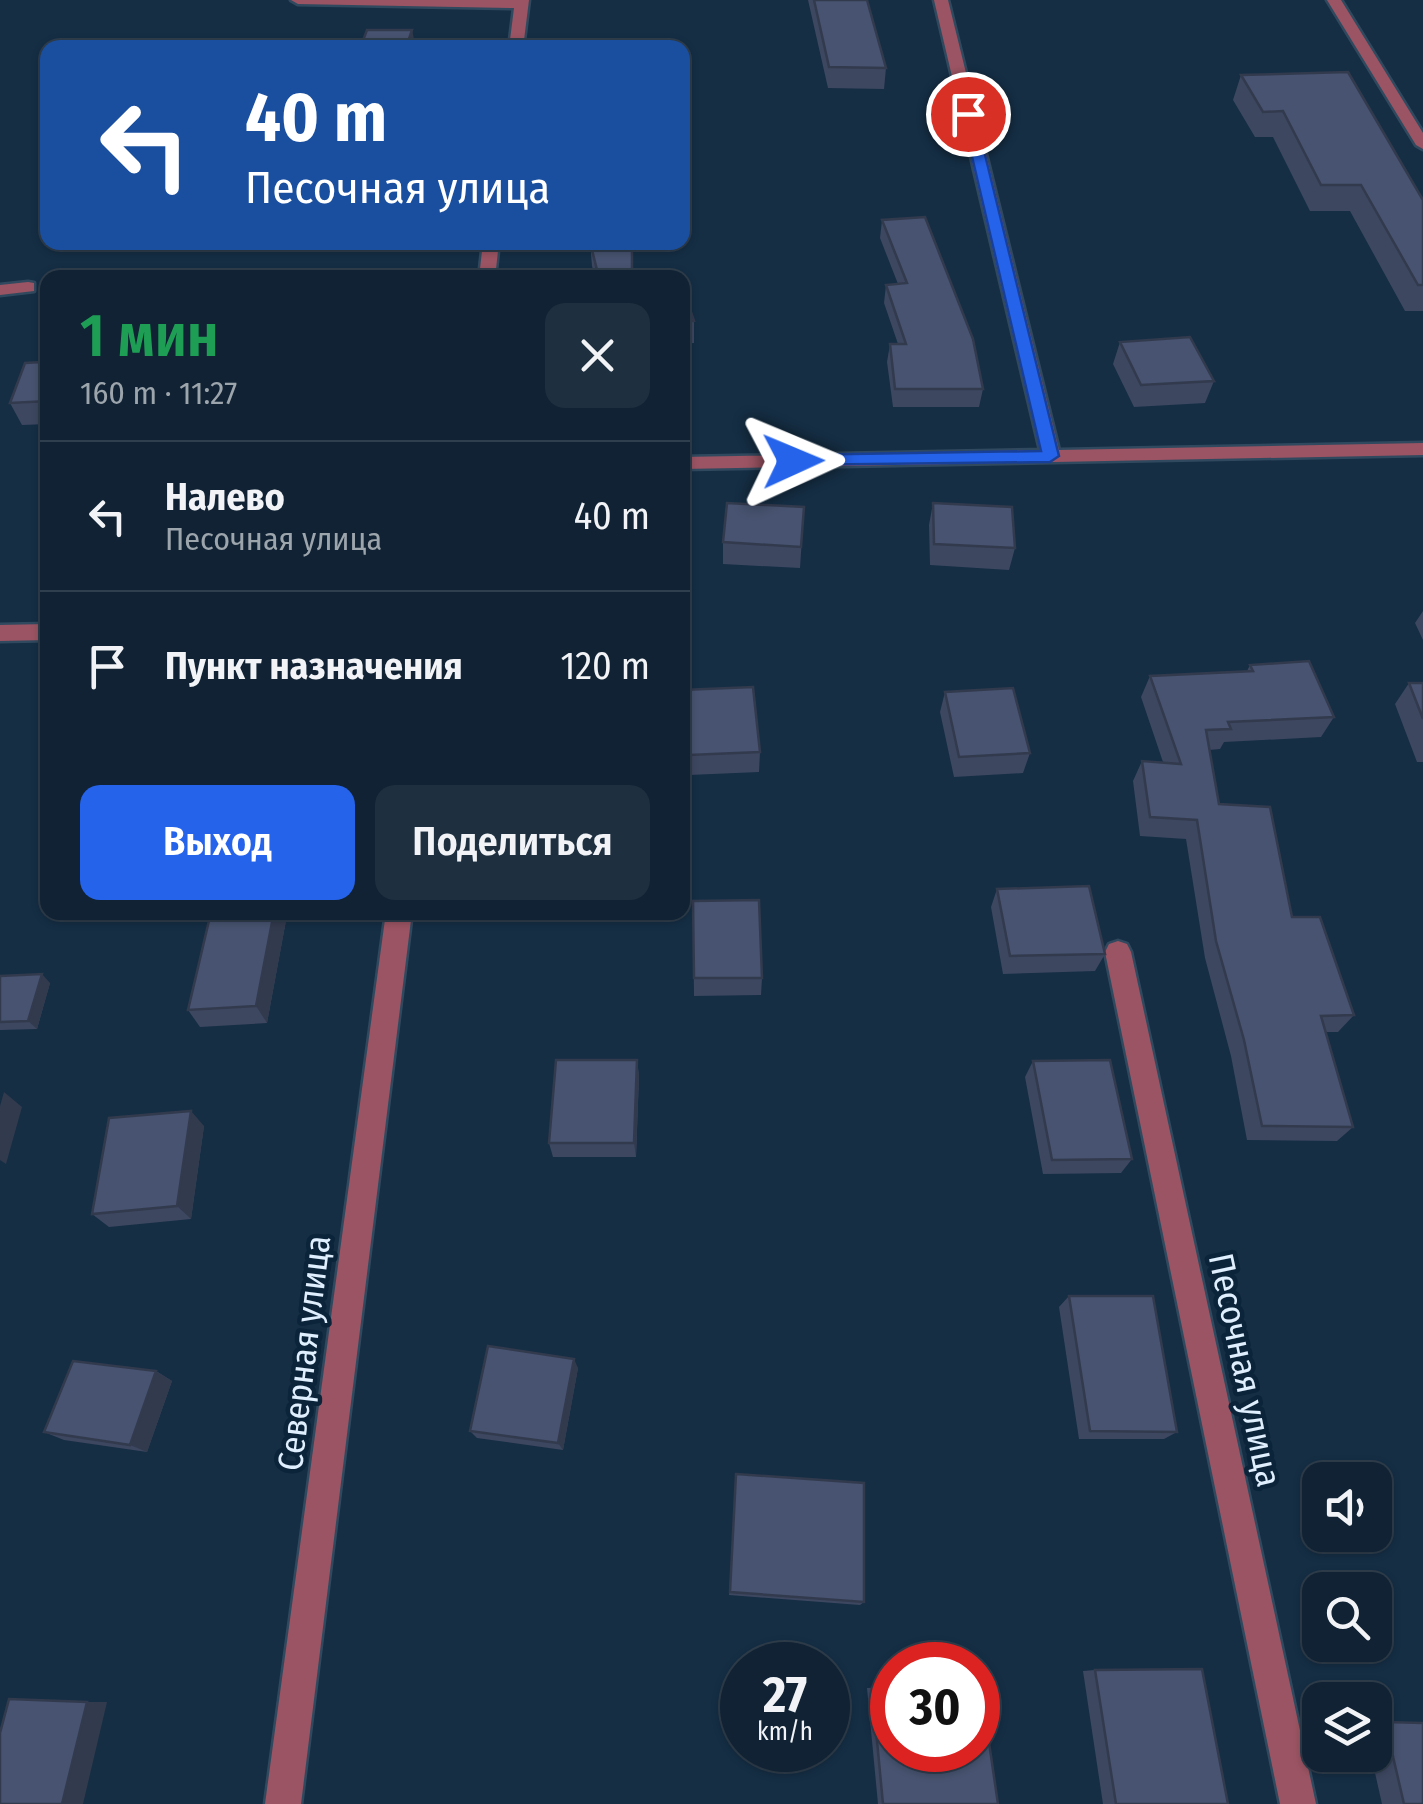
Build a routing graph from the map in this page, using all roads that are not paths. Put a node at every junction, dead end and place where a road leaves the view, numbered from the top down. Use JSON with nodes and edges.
{"nodes":[{"id":1,"x":298,"y":0,"type":"edge"},
{"id":2,"x":941,"y":0,"type":"edge"},
{"id":3,"x":1334,"y":0,"type":"edge"},
{"id":4,"x":521,"y":2,"type":"edge"},
{"id":5,"x":517,"y":40,"type":"edge"},
{"id":6,"x":1423,"y":146,"type":"edge"},
{"id":7,"x":28,"y":287,"type":"dead end"},
{"id":8,"x":0,"y":290,"type":"edge"},
{"id":9,"x":1423,"y":450,"type":"edge"},
{"id":10,"x":1050,"y":456,"type":"junction"},
{"id":11,"x":690,"y":462,"type":"edge"},
{"id":12,"x":40,"y":632,"type":"edge"},
{"id":13,"x":0,"y":633,"type":"edge"},
{"id":14,"x":398,"y":920,"type":"edge"},
{"id":15,"x":1118,"y":952,"type":"dead end"},
{"id":16,"x":283,"y":1804,"type":"edge"},
{"id":17,"x":1298,"y":1804,"type":"edge"}],
"edges":[{"from":1,"to":4,"type":"street"},
{"from":2,"to":10,"type":"street"},
{"from":3,"to":6,"type":"street"},
{"from":4,"to":5,"type":"street"},
{"from":7,"to":8,"type":"street"},
{"from":9,"to":10,"type":"street"},
{"from":10,"to":11,"type":"street"},
{"from":12,"to":13,"type":"street"},
{"from":14,"to":16,"type":"street","name":"Северная улица"},
{"from":15,"to":17,"type":"street","name":"Песочная улица"}]}
